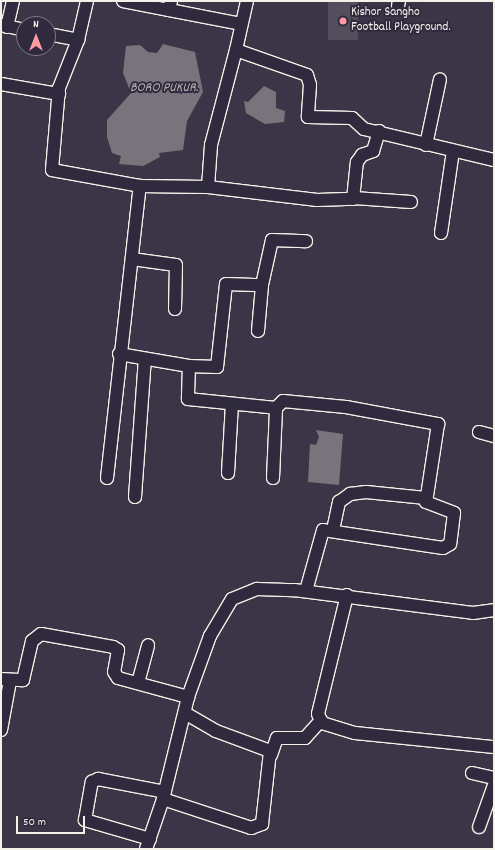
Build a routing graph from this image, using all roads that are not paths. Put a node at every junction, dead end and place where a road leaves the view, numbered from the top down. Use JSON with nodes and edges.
{"nodes":[{"id":1,"x":13,"y":1,"type":"edge"},
{"id":2,"x":87,"y":1,"type":"edge"},
{"id":3,"x":123,"y":1,"type":"edge"},
{"id":4,"x":247,"y":1,"type":"edge"},
{"id":5,"x":170,"y":5,"type":"edge"},
{"id":6,"x":241,"y":24,"type":"junction"},
{"id":7,"x":4,"y":26,"type":"edge"},
{"id":8,"x":16,"y":28,"type":"edge"},
{"id":9,"x":56,"y":36,"type":"edge"},
{"id":10,"x":78,"y":40,"type":"junction"},
{"id":11,"x":236,"y":50,"type":"junction"},
{"id":12,"x":440,"y":78,"type":"dead end"},
{"id":13,"x":1,"y":84,"type":"edge"},
{"id":14,"x":59,"y":94,"type":"junction"},
{"id":15,"x":379,"y":131,"type":"junction"},
{"id":16,"x":426,"y":145,"type":"junction"},
{"id":17,"x":453,"y":151,"type":"junction"},
{"id":18,"x":494,"y":160,"type":"edge"},
{"id":19,"x":140,"y":186,"type":"junction"},
{"id":20,"x":208,"y":188,"type":"junction"},
{"id":21,"x":354,"y":198,"type":"junction"},
{"id":22,"x":411,"y":202,"type":"dead end"},
{"id":23,"x":441,"y":232,"type":"dead end"},
{"id":24,"x":306,"y":241,"type":"dead end"},
{"id":25,"x":132,"y":259,"type":"junction"},
{"id":26,"x":262,"y":285,"type":"junction"},
{"id":27,"x":175,"y":310,"type":"dead end"},
{"id":28,"x":258,"y":331,"type":"dead end"},
{"id":29,"x":119,"y":354,"type":"junction"},
{"id":30,"x":145,"y":358,"type":"junction"},
{"id":31,"x":189,"y":366,"type":"junction"},
{"id":32,"x":232,"y":404,"type":"junction"},
{"id":33,"x":276,"y":408,"type":"junction"},
{"id":34,"x":479,"y":432,"type":"dead end"},
{"id":35,"x":494,"y":436,"type":"edge"},
{"id":36,"x":228,"y":473,"type":"dead end"},
{"id":37,"x":107,"y":478,"type":"dead end"},
{"id":38,"x":273,"y":478,"type":"dead end"},
{"id":39,"x":136,"y":497,"type":"dead end"},
{"id":40,"x":426,"y":498,"type":"junction"},
{"id":41,"x":333,"y":530,"type":"junction"},
{"id":42,"x":306,"y":591,"type":"junction"},
{"id":43,"x":347,"y":595,"type":"junction"},
{"id":44,"x":494,"y":610,"type":"edge"},
{"id":45,"x":148,"y":646,"type":"dead end"},
{"id":46,"x":6,"y":680,"type":"edge"},
{"id":47,"x":138,"y":683,"type":"junction"},
{"id":48,"x":188,"y":697,"type":"junction"},
{"id":49,"x":185,"y":713,"type":"junction"},
{"id":50,"x":321,"y":720,"type":"junction"},
{"id":51,"x":1,"y":730,"type":"edge"},
{"id":52,"x":494,"y":747,"type":"edge"},
{"id":53,"x":271,"y":755,"type":"junction"},
{"id":54,"x":472,"y":772,"type":"dead end"},
{"id":55,"x":494,"y":778,"type":"edge"},
{"id":56,"x":494,"y":785,"type":"edge"},
{"id":57,"x":164,"y":795,"type":"junction"},
{"id":58,"x":479,"y":827,"type":"dead end"},
{"id":59,"x":149,"y":846,"type":"edge"}],
"edges":[{"from":1,"to":7,"type":"street"},
{"from":2,"to":10,"type":"street"},
{"from":3,"to":5,"type":"street"},
{"from":4,"to":6,"type":"street"},
{"from":5,"to":6,"type":"street"},
{"from":6,"to":11,"type":"street"},
{"from":7,"to":8,"type":"street"},
{"from":9,"to":10,"type":"street"},
{"from":10,"to":14,"type":"street"},
{"from":11,"to":15,"type":"street"},
{"from":11,"to":20,"type":"street"},
{"from":12,"to":16,"type":"street"},
{"from":13,"to":14,"type":"street"},
{"from":14,"to":19,"type":"street"},
{"from":15,"to":16,"type":"street"},
{"from":15,"to":21,"type":"street"},
{"from":16,"to":17,"type":"street"},
{"from":17,"to":18,"type":"street"},
{"from":17,"to":23,"type":"street"},
{"from":19,"to":20,"type":"street"},
{"from":19,"to":25,"type":"street"},
{"from":20,"to":21,"type":"street"},
{"from":21,"to":22,"type":"street"},
{"from":24,"to":26,"type":"street"},
{"from":25,"to":27,"type":"street"},
{"from":25,"to":29,"type":"street"},
{"from":26,"to":28,"type":"street"},
{"from":26,"to":31,"type":"street"},
{"from":29,"to":30,"type":"street"},
{"from":29,"to":37,"type":"street"},
{"from":30,"to":31,"type":"street"},
{"from":30,"to":39,"type":"street"},
{"from":31,"to":32,"type":"street"},
{"from":32,"to":33,"type":"street"},
{"from":32,"to":36,"type":"street"},
{"from":33,"to":38,"type":"street"},
{"from":33,"to":40,"type":"street"},
{"from":34,"to":35,"type":"street"},
{"from":40,"to":41,"type":"street"},
{"from":40,"to":41,"type":"street"},
{"from":41,"to":42,"type":"street"},
{"from":42,"to":43,"type":"street"},
{"from":42,"to":48,"type":"street"},
{"from":43,"to":44,"type":"street"},
{"from":43,"to":50,"type":"street"},
{"from":45,"to":47,"type":"street"},
{"from":46,"to":47,"type":"street"},
{"from":46,"to":51,"type":"street"},
{"from":47,"to":48,"type":"street"},
{"from":48,"to":49,"type":"street"},
{"from":49,"to":53,"type":"street"},
{"from":49,"to":57,"type":"street"},
{"from":50,"to":52,"type":"street"},
{"from":50,"to":53,"type":"street"},
{"from":53,"to":57,"type":"street"},
{"from":54,"to":55,"type":"street"},
{"from":56,"to":58,"type":"street"},
{"from":57,"to":59,"type":"street"},
{"from":57,"to":59,"type":"street"}]}
